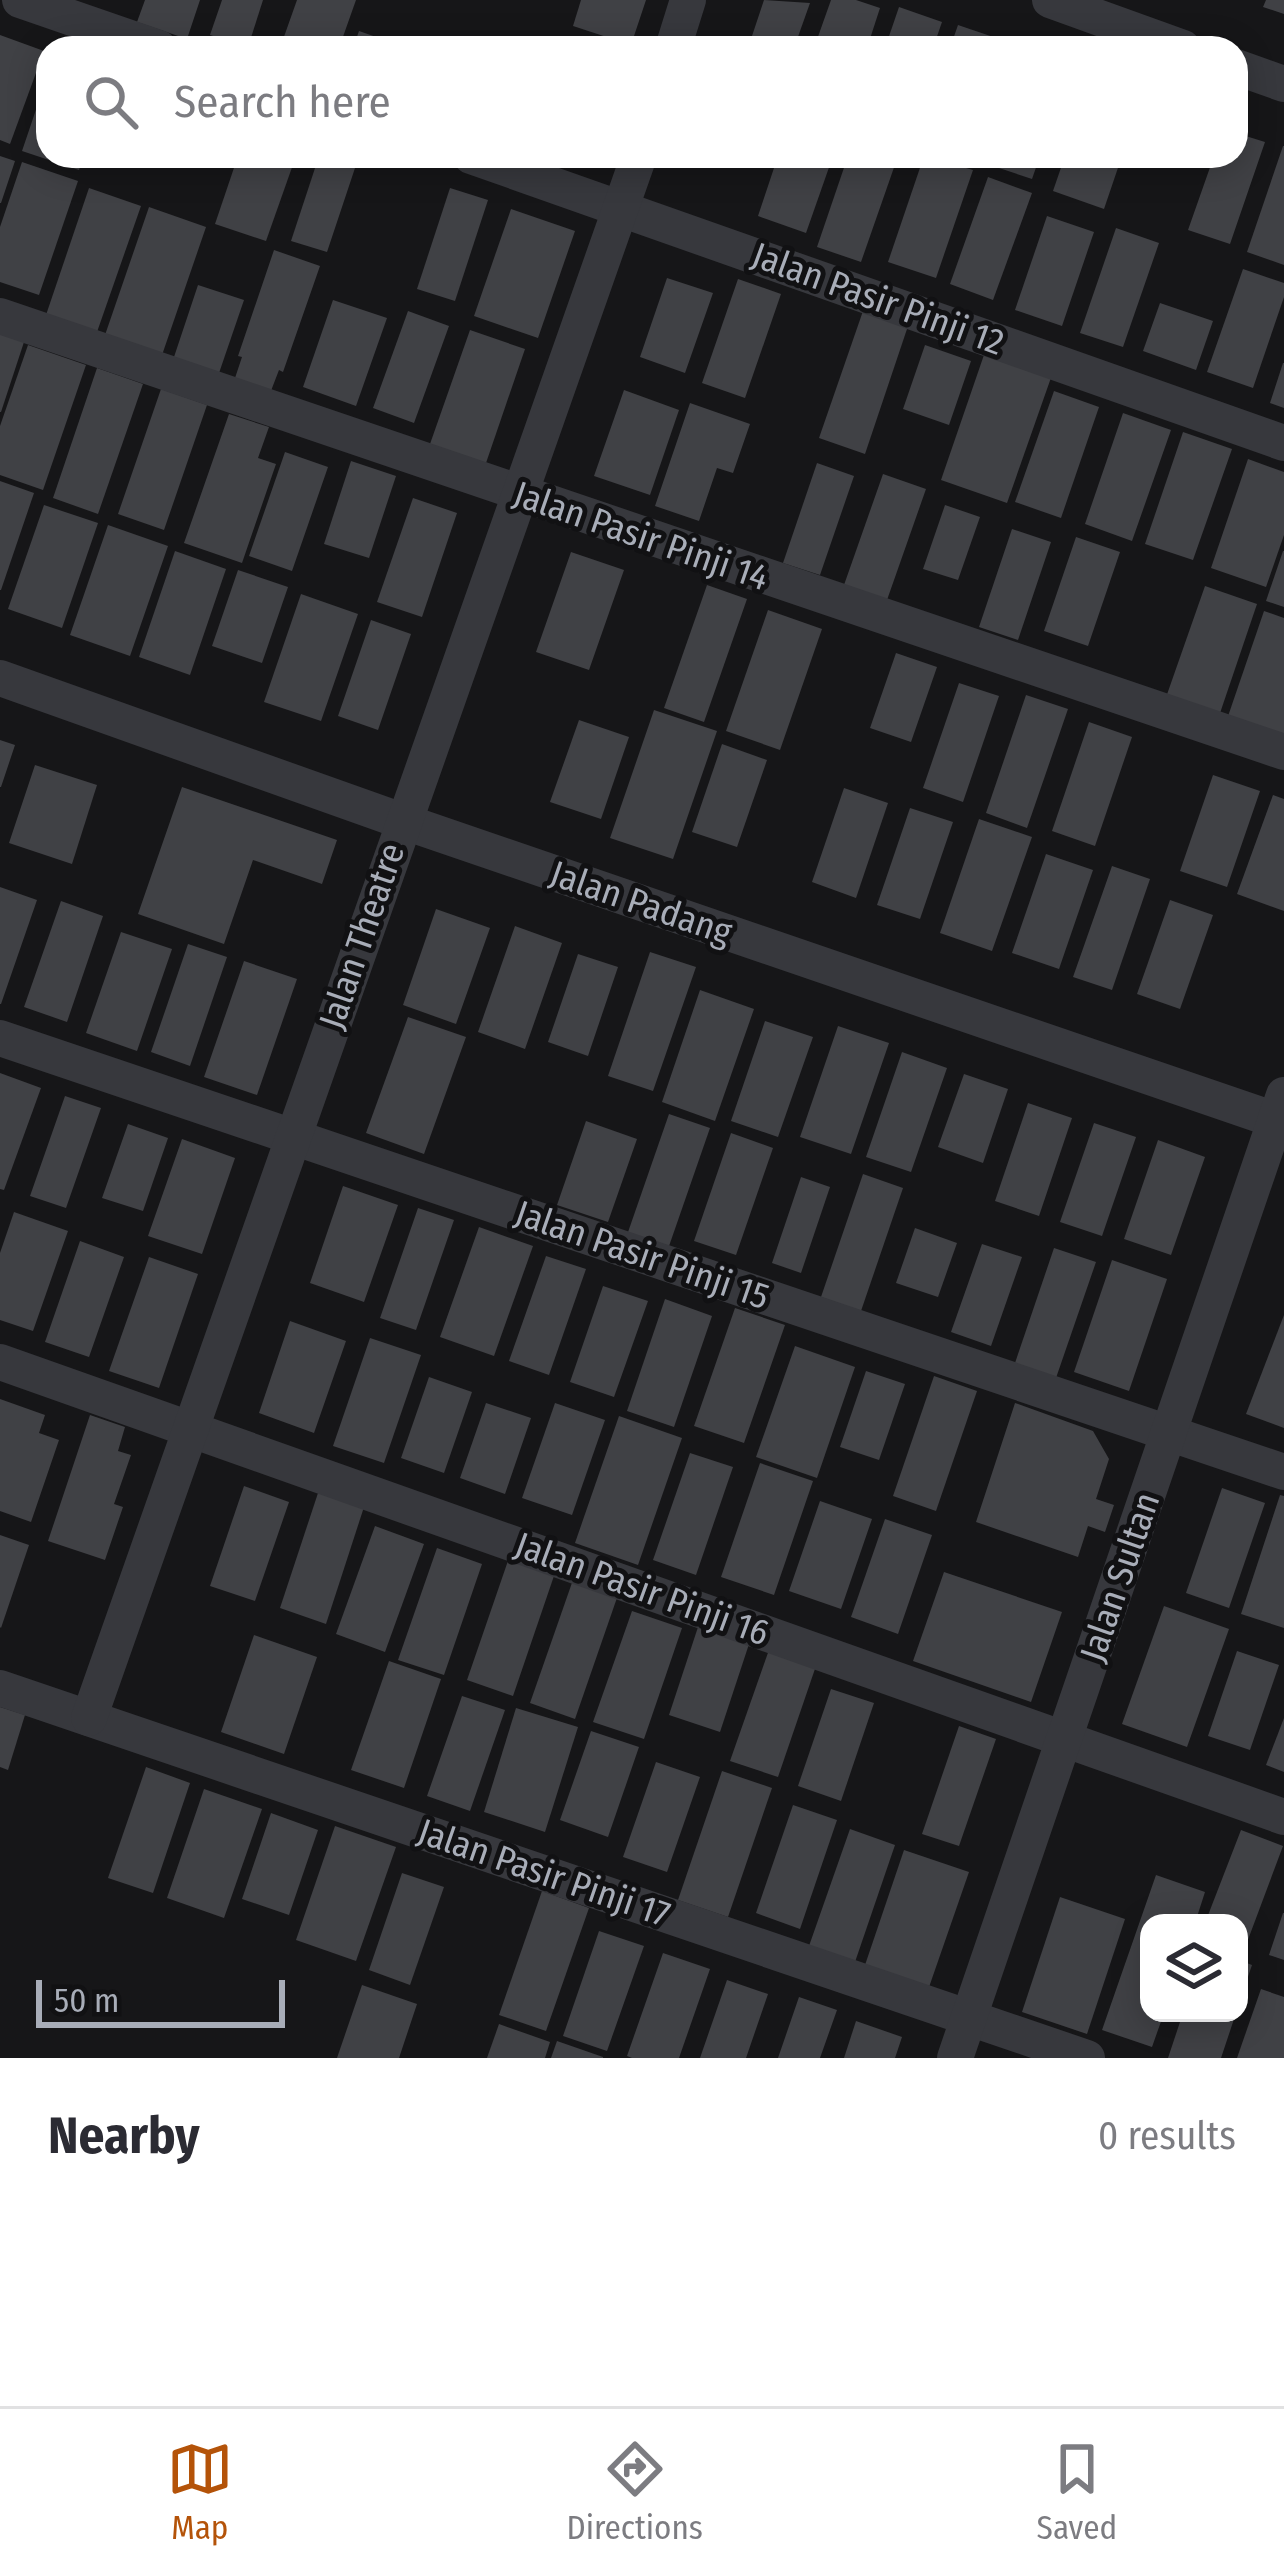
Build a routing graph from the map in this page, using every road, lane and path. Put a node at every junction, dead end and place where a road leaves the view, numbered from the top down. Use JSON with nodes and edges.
{"nodes":[{"id":1,"x":20,"y":0,"type":"edge"},
{"id":2,"x":688,"y":0,"type":"edge"},
{"id":3,"x":1050,"y":0,"type":"edge"},
{"id":4,"x":124,"y":36,"type":"edge"},
{"id":5,"x":677,"y":36,"type":"edge"},
{"id":6,"x":1150,"y":36,"type":"edge"},
{"id":7,"x":1248,"y":71,"type":"edge"},
{"id":8,"x":1284,"y":84,"type":"edge"},
{"id":9,"x":506,"y":168,"type":"edge"},
{"id":10,"x":635,"y":168,"type":"edge"},
{"id":11,"x":622,"y":208,"type":"junction"},
{"id":12,"x":0,"y":316,"type":"edge"},
{"id":13,"x":1284,"y":443,"type":"edge"},
{"id":14,"x":519,"y":495,"type":"junction"},
{"id":15,"x":0,"y":678,"type":"edge"},
{"id":16,"x":1284,"y":752,"type":"edge"},
{"id":17,"x":402,"y":821,"type":"junction"},
{"id":18,"x":0,"y":1038,"type":"edge"},
{"id":19,"x":1281,"y":1113,"type":"edge"},
{"id":20,"x":292,"y":1136,"type":"junction"},
{"id":21,"x":0,"y":1362,"type":"edge"},
{"id":22,"x":190,"y":1429,"type":"junction"},
{"id":23,"x":1169,"y":1433,"type":"junction"},
{"id":24,"x":1284,"y":1472,"type":"edge"},
{"id":25,"x":0,"y":1688,"type":"edge"},
{"id":26,"x":89,"y":1718,"type":"junction"},
{"id":27,"x":1064,"y":1739,"type":"junction"},
{"id":28,"x":1284,"y":1817,"type":"edge"},
{"id":29,"x":969,"y":2018,"type":"junction"},
{"id":30,"x":955,"y":2058,"type":"edge"},
{"id":31,"x":1087,"y":2058,"type":"edge"}],
"edges":[{"from":1,"to":4,"type":"street"},
{"from":2,"to":5,"type":"street"},
{"from":3,"to":6,"type":"street"},
{"from":7,"to":8,"type":"street"},
{"from":9,"to":11,"type":"street","name":"Jalan Pasir Pinji 12"},
{"from":10,"to":11,"type":"street","name":"Jalan Theatre"},
{"from":11,"to":13,"type":"street","name":"Jalan Pasir Pinji 12"},
{"from":11,"to":14,"type":"street","name":"Jalan Theatre"},
{"from":12,"to":14,"type":"street","name":"Jalan Pasir Pinji 14"},
{"from":14,"to":16,"type":"street","name":"Jalan Pasir Pinji 14"},
{"from":14,"to":17,"type":"street","name":"Jalan Theatre"},
{"from":15,"to":17,"type":"street","name":"Jalan Padang"},
{"from":17,"to":19,"type":"street","name":"Jalan Padang"},
{"from":17,"to":20,"type":"street","name":"Jalan Theatre"},
{"from":18,"to":20,"type":"street","name":"Jalan Pasir Pinji 15"},
{"from":19,"to":23,"type":"street","name":"Jalan Sultan"},
{"from":20,"to":22,"type":"street","name":"Jalan Theatre"},
{"from":20,"to":23,"type":"street","name":"Jalan Pasir Pinji 15"},
{"from":21,"to":22,"type":"street","name":"Jalan Pasir Pinji 16"},
{"from":22,"to":26,"type":"street","name":"Jalan Theatre"},
{"from":22,"to":27,"type":"street","name":"Jalan Pasir Pinji 16"},
{"from":23,"to":24,"type":"street","name":"Jalan Pasir Pinji 15"},
{"from":23,"to":27,"type":"street","name":"Jalan Sultan"},
{"from":25,"to":26,"type":"street","name":"Jalan Pasir Pinji 17"},
{"from":26,"to":29,"type":"street","name":"Jalan Pasir Pinji 17"},
{"from":27,"to":28,"type":"street","name":"Jalan Pasir Pinji 16"},
{"from":27,"to":29,"type":"street","name":"Jalan Sultan"},
{"from":29,"to":30,"type":"street","name":"Jalan Sultan"},
{"from":29,"to":31,"type":"street","name":"Jalan Pasir Pinji 17"}]}
